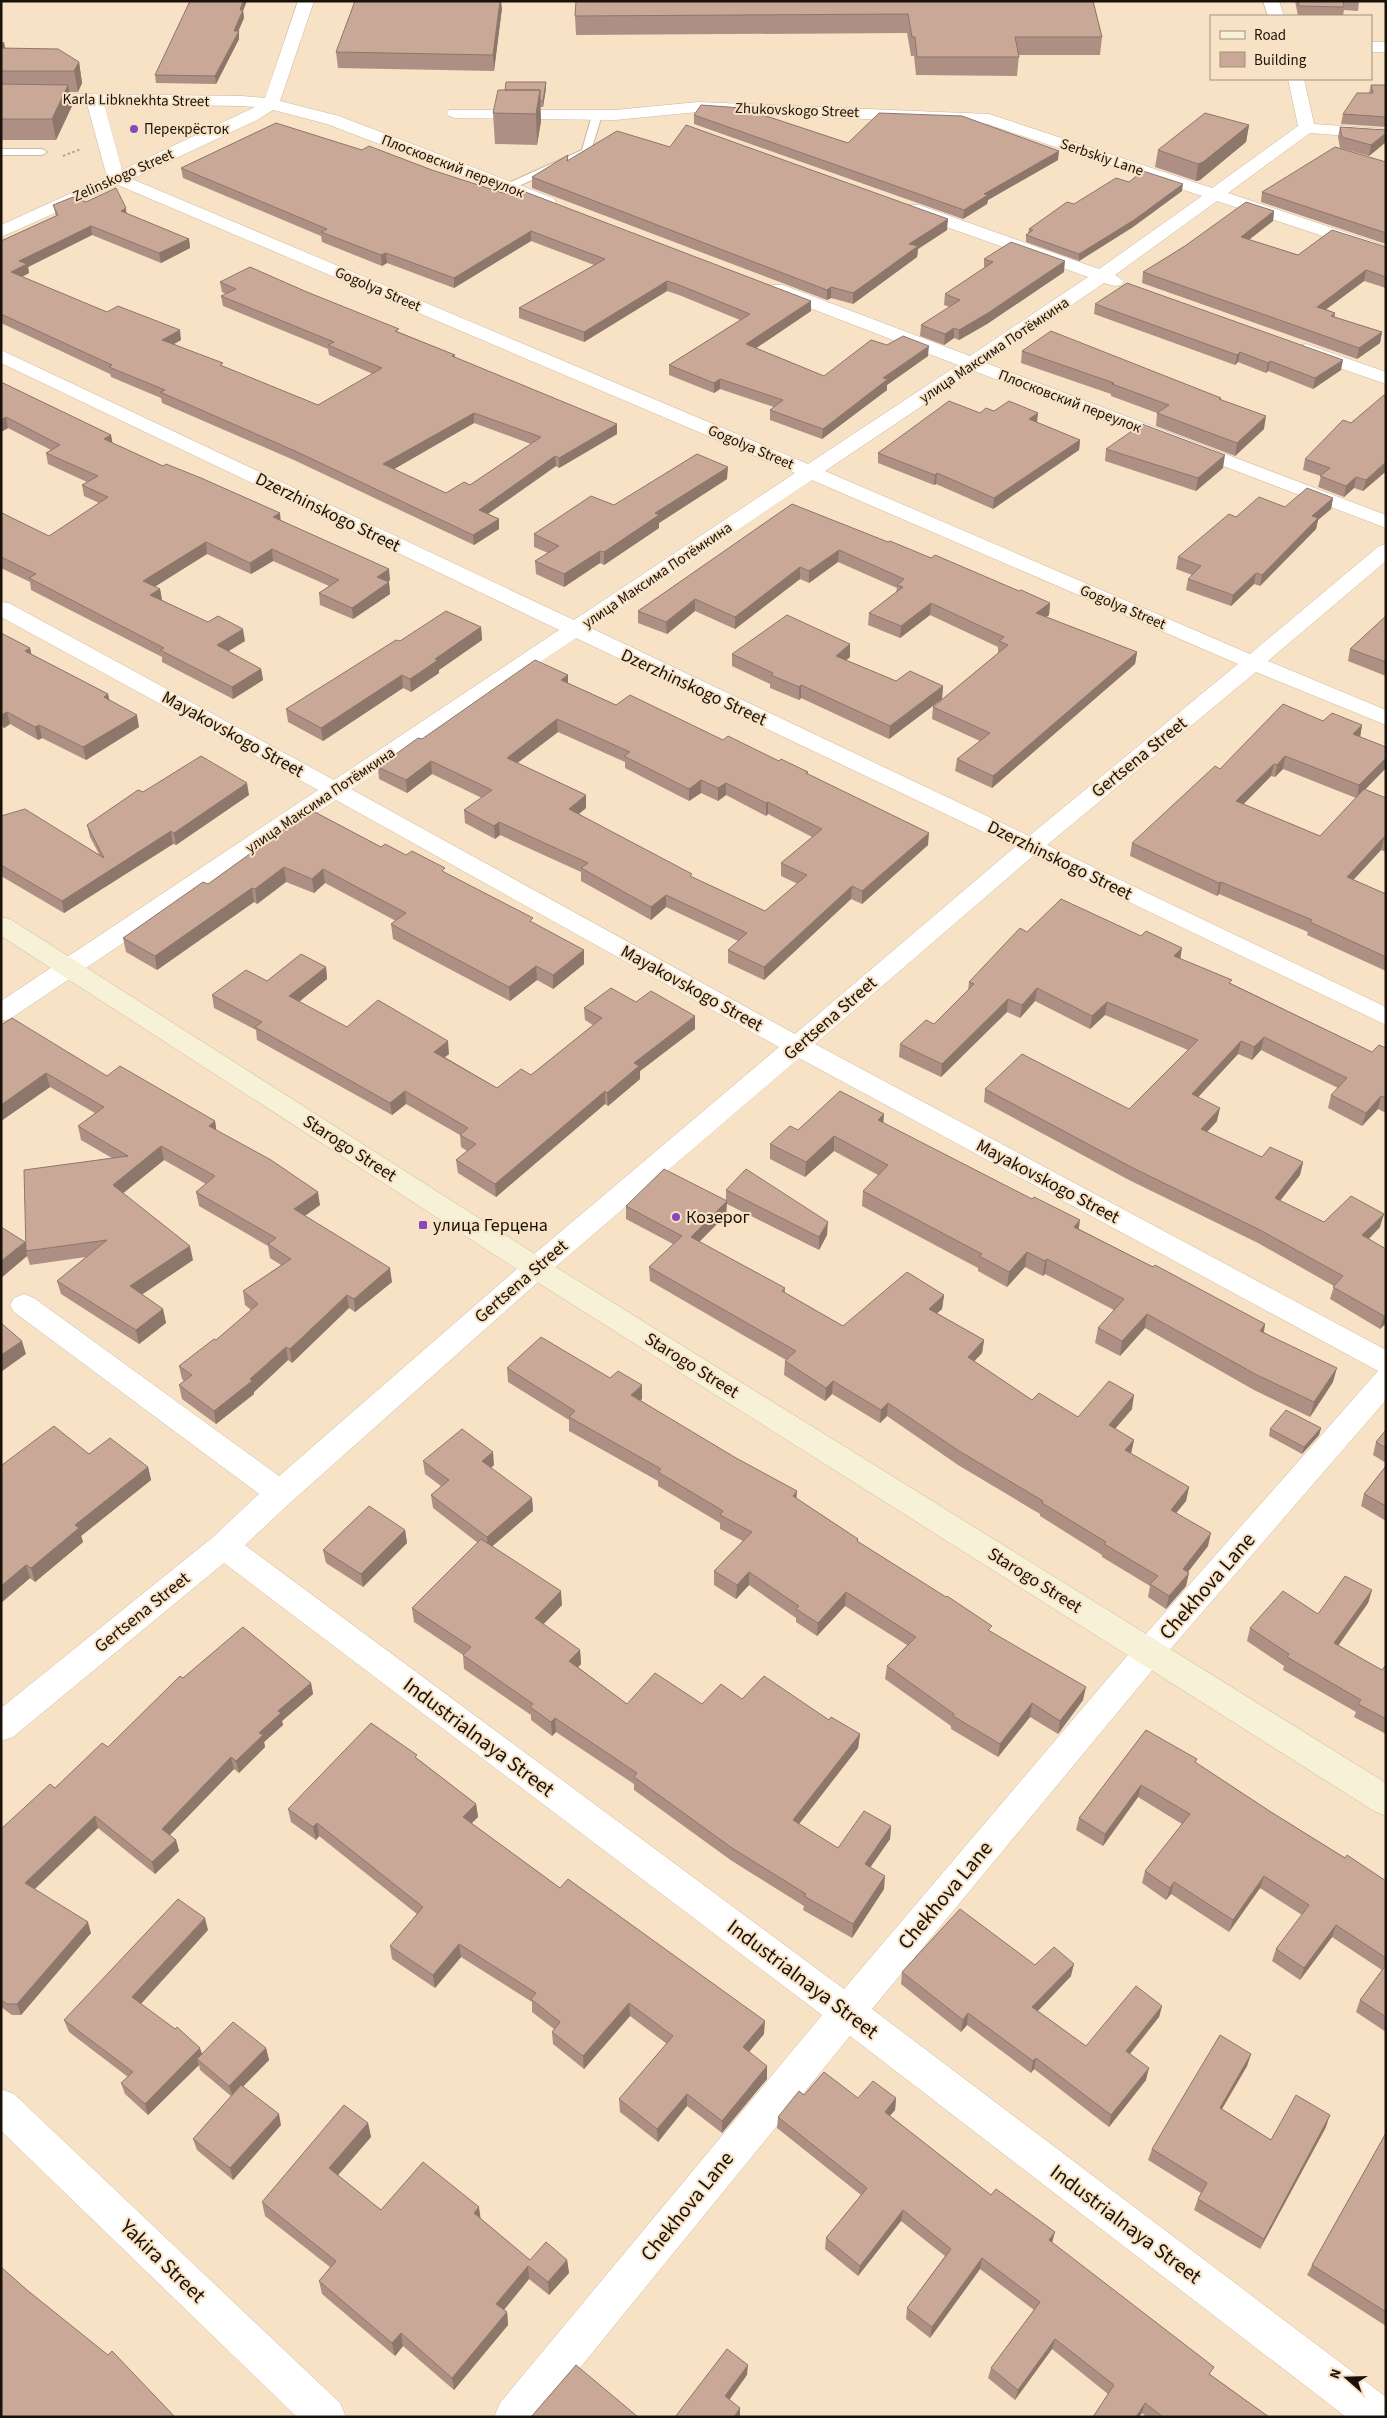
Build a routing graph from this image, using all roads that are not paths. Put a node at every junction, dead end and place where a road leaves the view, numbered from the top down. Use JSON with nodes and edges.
{"nodes":[{"id":1,"x":306,"y":1,"type":"edge"},
{"id":2,"x":1271,"y":1,"type":"edge"},
{"id":3,"x":1276,"y":15,"type":"edge"},
{"id":4,"x":1372,"y":47,"type":"edge"},
{"id":5,"x":1386,"y":47,"type":"edge"},
{"id":6,"x":1296,"y":80,"type":"edge"},
{"id":7,"x":1,"y":98,"type":"edge"},
{"id":8,"x":94,"y":99,"type":"junction"},
{"id":9,"x":271,"y":104,"type":"junction"},
{"id":10,"x":455,"y":113,"type":"dead end"},
{"id":11,"x":597,"y":115,"type":"junction"},
{"id":12,"x":615,"y":115,"type":"junction"},
{"id":13,"x":989,"y":119,"type":"joint"},
{"id":14,"x":333,"y":120,"type":"joint"},
{"id":15,"x":682,"y":127,"type":"edge"},
{"id":16,"x":1307,"y":128,"type":"junction"},
{"id":17,"x":1386,"y":134,"type":"edge"},
{"id":18,"x":1,"y":152,"type":"edge"},
{"id":19,"x":42,"y":152,"type":"dead end"},
{"id":20,"x":116,"y":178,"type":"junction"},
{"id":21,"x":508,"y":187,"type":"junction"},
{"id":22,"x":1215,"y":195,"type":"junction"},
{"id":23,"x":897,"y":203,"type":"edge"},
{"id":24,"x":564,"y":208,"type":"edge"},
{"id":25,"x":1,"y":232,"type":"edge"},
{"id":26,"x":1386,"y":252,"type":"edge"},
{"id":27,"x":1102,"y":276,"type":"junction"},
{"id":28,"x":759,"y":282,"type":"edge"},
{"id":29,"x":1128,"y":286,"type":"edge"},
{"id":30,"x":1294,"y":345,"type":"edge"},
{"id":31,"x":1,"y":356,"type":"edge"},
{"id":32,"x":974,"y":364,"type":"junction"},
{"id":33,"x":1386,"y":378,"type":"edge"},
{"id":34,"x":812,"y":473,"type":"junction"},
{"id":35,"x":1386,"y":522,"type":"edge"},
{"id":36,"x":1386,"y":550,"type":"edge"},
{"id":37,"x":1,"y":608,"type":"edge"},
{"id":38,"x":574,"y":630,"type":"junction"},
{"id":39,"x":1253,"y":663,"type":"junction"},
{"id":40,"x":1386,"y":718,"type":"edge"},
{"id":41,"x":336,"y":790,"type":"junction"},
{"id":42,"x":1031,"y":846,"type":"junction"},
{"id":43,"x":1,"y":925,"type":"edge"},
{"id":44,"x":69,"y":968,"type":"junction"},
{"id":45,"x":1,"y":1013,"type":"edge"},
{"id":46,"x":1386,"y":1017,"type":"edge"},
{"id":47,"x":797,"y":1046,"type":"junction"},
{"id":48,"x":536,"y":1268,"type":"junction"},
{"id":49,"x":24,"y":1305,"type":"dead end"},
{"id":50,"x":1386,"y":1363,"type":"edge"},
{"id":51,"x":1386,"y":1380,"type":"edge"},
{"id":52,"x":280,"y":1494,"type":"junction"},
{"id":53,"x":224,"y":1546,"type":"junction"},
{"id":54,"x":1149,"y":1652,"type":"junction"},
{"id":55,"x":1,"y":1727,"type":"edge"},
{"id":56,"x":1386,"y":1801,"type":"edge"},
{"id":57,"x":847,"y":2012,"type":"junction"},
{"id":58,"x":1,"y":2106,"type":"edge"},
{"id":59,"x":326,"y":2417,"type":"edge"},
{"id":60,"x":514,"y":2417,"type":"edge"},
{"id":61,"x":1379,"y":2417,"type":"edge"}],
"edges":[{"from":1,"to":9,"type":"street"},
{"from":2,"to":3,"type":"street"},
{"from":4,"to":5,"type":"street"},
{"from":6,"to":16,"type":"street"},
{"from":7,"to":8,"type":"street","name":"Karla Libknekhta Street"},
{"from":8,"to":9,"type":"street","name":"Karla Libknekhta Street"},
{"from":8,"to":20,"type":"street"},
{"from":9,"to":14,"type":"street","name":"Karla Libknekhta Street"},
{"from":9,"to":20,"type":"street","name":"Zelinskogo Street"},
{"from":10,"to":11,"type":"street","name":"Zhukovskogo Street"},
{"from":11,"to":12,"type":"street","name":"Zhukovskogo Street"},
{"from":11,"to":21,"type":"lane"},
{"from":12,"to":13,"type":"street","name":"Zhukovskogo Street"},
{"from":12,"to":15,"type":"street"},
{"from":13,"to":22,"type":"street","name":"Serbskiy Lane"},
{"from":14,"to":21,"type":"street","name":"Плосковский переулок"},
{"from":16,"to":17,"type":"street"},
{"from":16,"to":22,"type":"street","name":"улица Максима Потёмкина"},
{"from":18,"to":19,"type":"lane"},
{"from":20,"to":25,"type":"street","name":"Zelinskogo Street"},
{"from":20,"to":34,"type":"street","name":"Gogolya Street"},
{"from":21,"to":24,"type":"street","name":"Плосковский переулок"},
{"from":22,"to":26,"type":"street","name":"Serbskiy Lane"},
{"from":22,"to":27,"type":"street","name":"улица Максима Потёмкина"},
{"from":23,"to":27,"type":"street"},
{"from":27,"to":29,"type":"street"},
{"from":27,"to":32,"type":"street","name":"улица Максима Потёмкина"},
{"from":28,"to":32,"type":"street","name":"Плосковский переулок"},
{"from":30,"to":33,"type":"street"},
{"from":31,"to":38,"type":"street","name":"Dzerzhinskogo Street"},
{"from":32,"to":34,"type":"street","name":"улица Максима Потёмкина"},
{"from":32,"to":35,"type":"street","name":"Плосковский переулок"},
{"from":34,"to":38,"type":"street","name":"улица Максима Потёмкина"},
{"from":34,"to":39,"type":"street","name":"Gogolya Street"},
{"from":36,"to":39,"type":"street","name":"Gertsena Street"},
{"from":37,"to":41,"type":"street","name":"Mayakovskogo Street"},
{"from":38,"to":41,"type":"street","name":"улица Максима Потёмкина"},
{"from":38,"to":42,"type":"street","name":"Dzerzhinskogo Street"},
{"from":39,"to":40,"type":"street","name":"Gogolya Street"},
{"from":39,"to":42,"type":"street","name":"Gertsena Street"},
{"from":41,"to":44,"type":"street","name":"улица Максима Потёмкина"},
{"from":41,"to":47,"type":"street","name":"Mayakovskogo Street"},
{"from":42,"to":46,"type":"street","name":"Dzerzhinskogo Street"},
{"from":42,"to":47,"type":"street","name":"Gertsena Street"},
{"from":43,"to":44,"type":"street","name":"Starogo Street"},
{"from":44,"to":45,"type":"street","name":"улица Максима Потёмкина"},
{"from":44,"to":48,"type":"street","name":"Starogo Street"},
{"from":47,"to":48,"type":"street","name":"Gertsena Street"},
{"from":47,"to":50,"type":"street","name":"Mayakovskogo Street"},
{"from":48,"to":52,"type":"street","name":"Gertsena Street"},
{"from":48,"to":54,"type":"street","name":"Starogo Street"},
{"from":49,"to":52,"type":"street"},
{"from":51,"to":54,"type":"street","name":"Chekhova Lane"},
{"from":52,"to":53,"type":"street","name":"Gertsena Street"},
{"from":53,"to":55,"type":"street","name":"Gertsena Street"},
{"from":53,"to":57,"type":"street","name":"Industrialnaya Street"},
{"from":54,"to":56,"type":"street","name":"Starogo Street"},
{"from":54,"to":57,"type":"street","name":"Chekhova Lane"},
{"from":57,"to":60,"type":"street","name":"Chekhova Lane"},
{"from":57,"to":61,"type":"street","name":"Industrialnaya Street"},
{"from":58,"to":59,"type":"street","name":"Yakira Street"}]}
